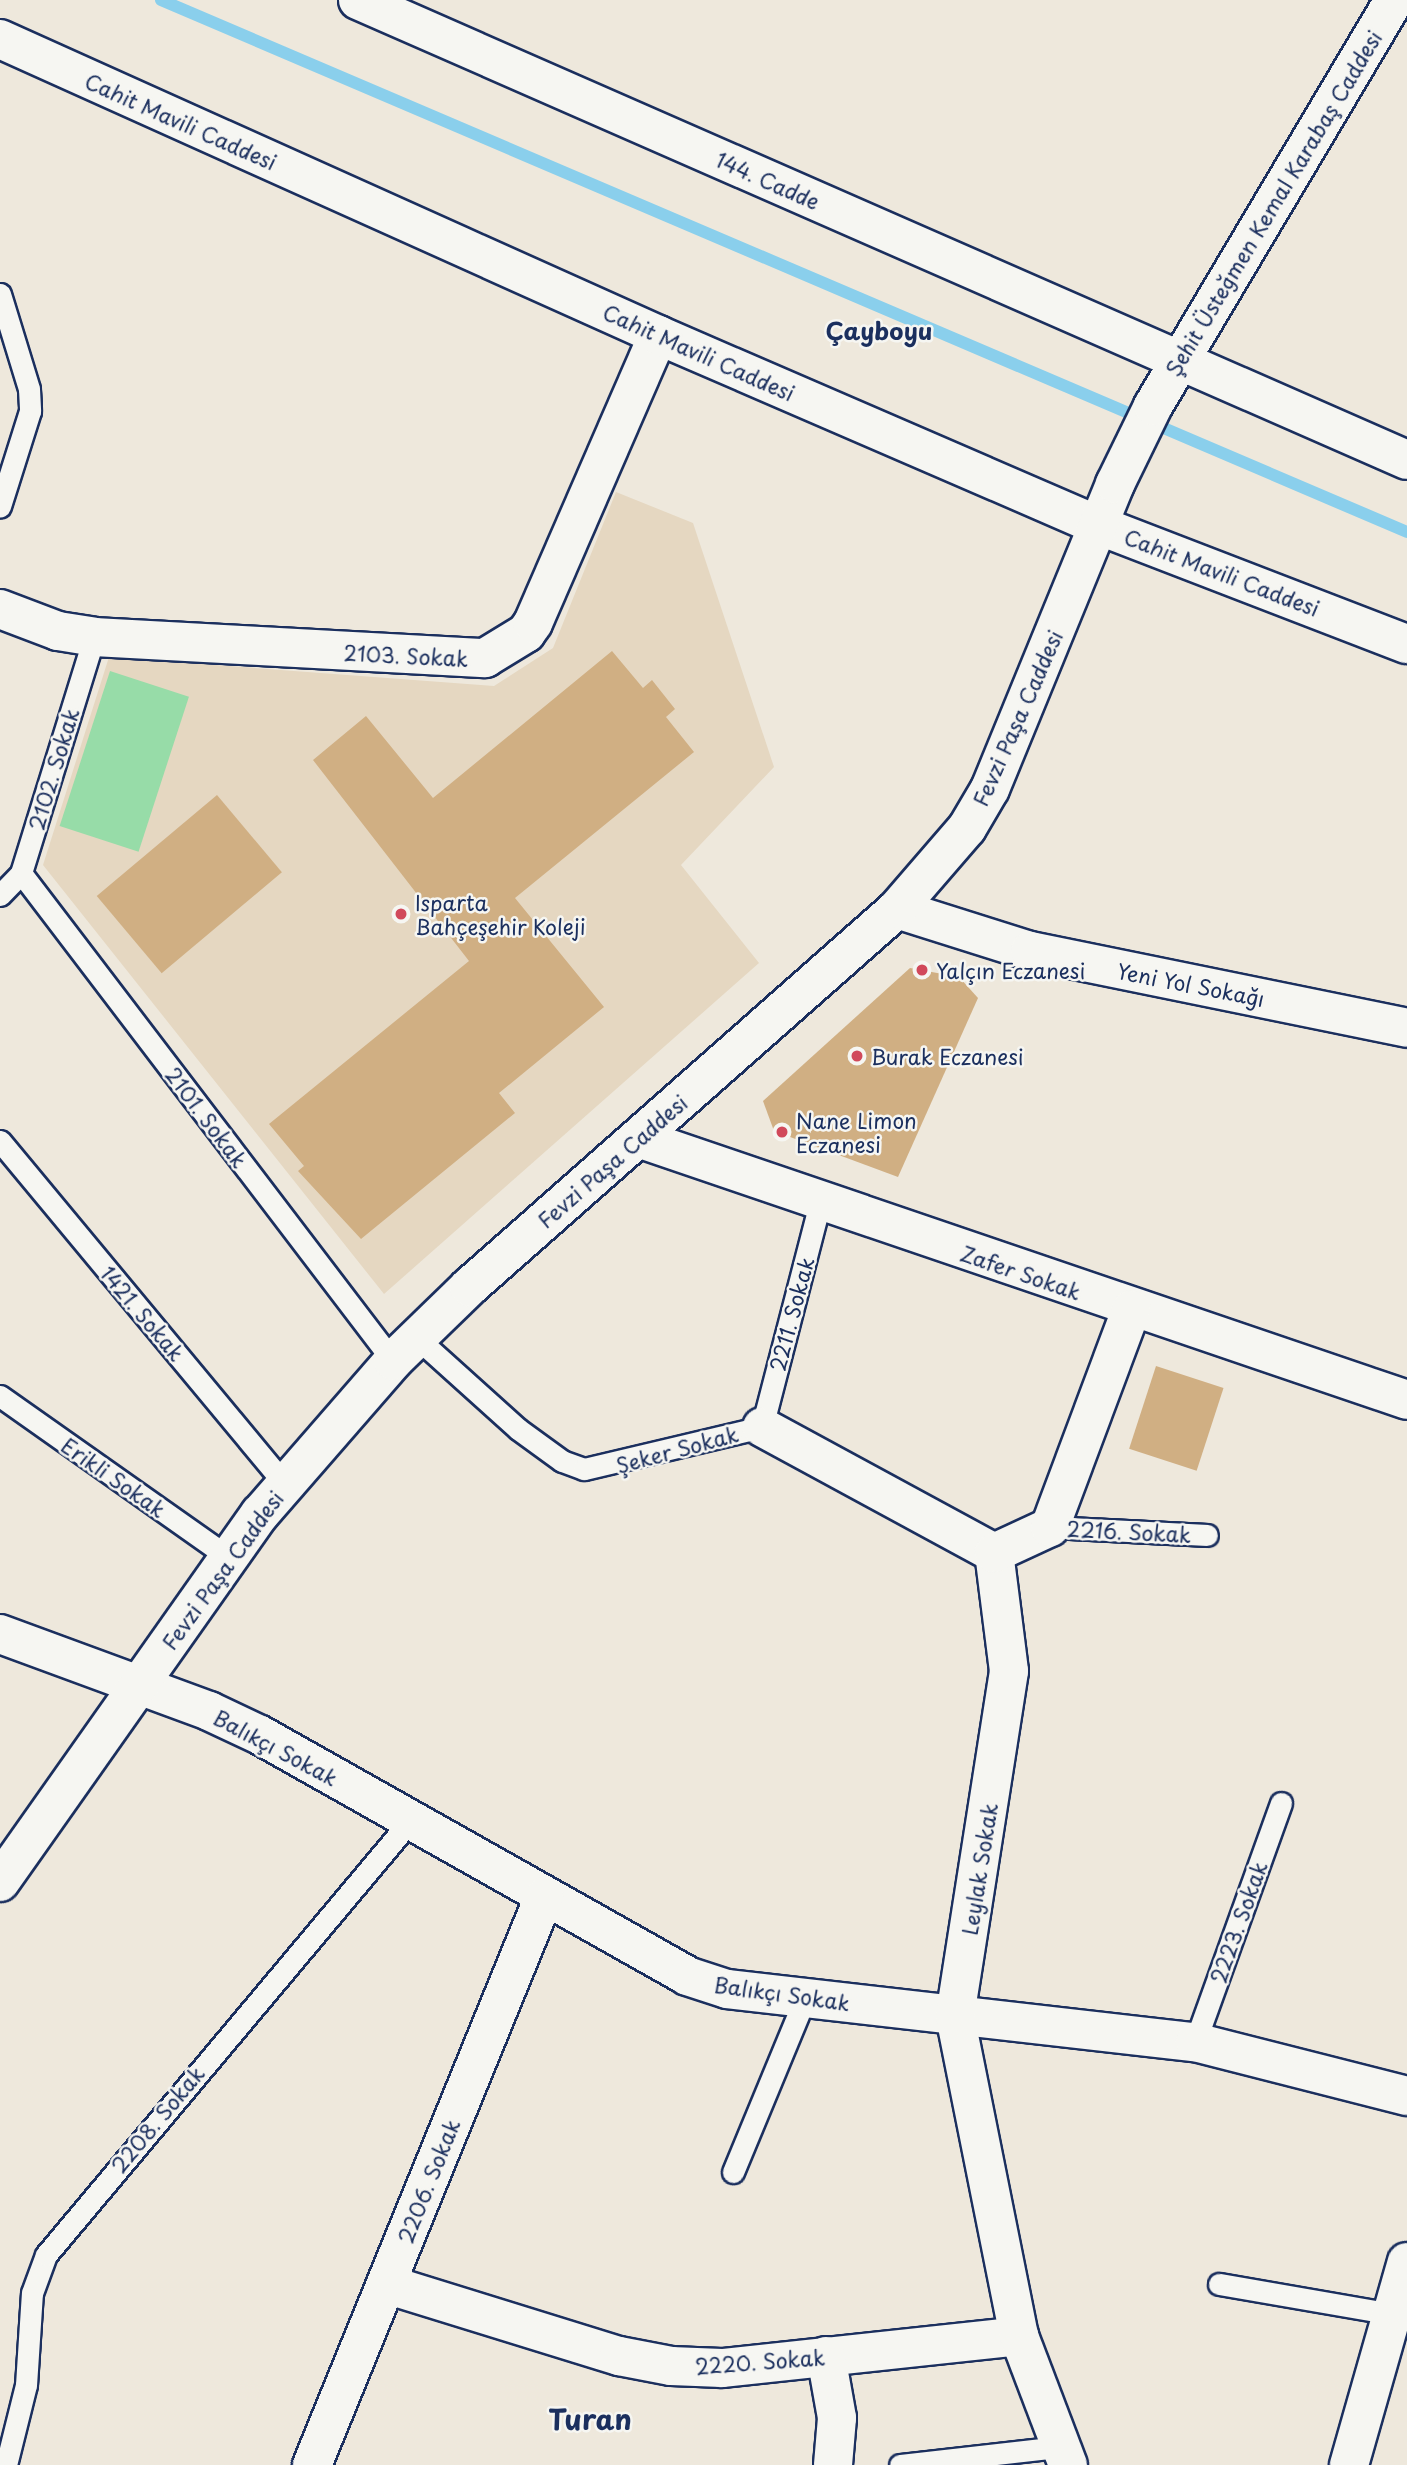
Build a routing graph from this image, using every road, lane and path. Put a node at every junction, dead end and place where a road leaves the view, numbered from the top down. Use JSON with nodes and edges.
{"nodes":[{"id":1,"x":358,"y":0,"type":"edge"},
{"id":2,"x":1394,"y":0,"type":"edge"},
{"id":3,"x":0,"y":39,"type":"edge"},
{"id":4,"x":0,"y":294,"type":"edge"},
{"id":5,"x":658,"y":335,"type":"junction"},
{"id":6,"x":1178,"y":361,"type":"junction"},
{"id":7,"x":1153,"y":406,"type":"joint"},
{"id":8,"x":1407,"y":460,"type":"edge"},
{"id":9,"x":0,"y":506,"type":"edge"},
{"id":10,"x":1098,"y":525,"type":"junction"},
{"id":11,"x":0,"y":609,"type":"edge"},
{"id":12,"x":94,"y":637,"type":"junction"},
{"id":13,"x":1407,"y":644,"type":"edge"},
{"id":14,"x":21,"y":873,"type":"junction"},
{"id":15,"x":0,"y":895,"type":"edge"},
{"id":16,"x":897,"y":909,"type":"junction"},
{"id":17,"x":1407,"y":1028,"type":"edge"},
{"id":18,"x":638,"y":1138,"type":"junction"},
{"id":19,"x":0,"y":1141,"type":"edge"},
{"id":20,"x":820,"y":1202,"type":"junction"},
{"id":21,"x":1131,"y":1310,"type":"junction"},
{"id":22,"x":405,"y":1349,"type":"junction"},
{"id":23,"x":0,"y":1396,"type":"edge"},
{"id":24,"x":1407,"y":1400,"type":"edge"},
{"id":25,"x":762,"y":1427,"type":"junction"},
{"id":26,"x":285,"y":1484,"type":"junction"},
{"id":27,"x":1050,"y":1527,"type":"junction"},
{"id":28,"x":1207,"y":1535,"type":"dead end"},
{"id":29,"x":994,"y":1553,"type":"junction"},
{"id":30,"x":228,"y":1558,"type":"junction"},
{"id":31,"x":0,"y":1634,"type":"edge"},
{"id":32,"x":139,"y":1684,"type":"junction"},
{"id":33,"x":1280,"y":1803,"type":"dead end"},
{"id":34,"x":410,"y":1821,"type":"junction"},
{"id":35,"x":0,"y":1882,"type":"edge"},
{"id":36,"x":544,"y":1897,"type":"junction"},
{"id":37,"x":805,"y":1998,"type":"junction"},
{"id":38,"x":954,"y":2016,"type":"junction"},
{"id":39,"x":1195,"y":2042,"type":"junction"},
{"id":40,"x":1407,"y":2096,"type":"edge"},
{"id":41,"x":733,"y":2172,"type":"dead end"},
{"id":42,"x":1407,"y":2262,"type":"edge"},
{"id":43,"x":386,"y":2284,"type":"junction"},
{"id":44,"x":1219,"y":2284,"type":"dead end"},
{"id":45,"x":1392,"y":2314,"type":"junction"},
{"id":46,"x":1019,"y":2336,"type":"junction"},
{"id":47,"x":826,"y":2356,"type":"junction"},
{"id":48,"x":1063,"y":2456,"type":"edge"},
{"id":49,"x":6,"y":2465,"type":"edge"},
{"id":50,"x":312,"y":2465,"type":"edge"},
{"id":51,"x":833,"y":2465,"type":"edge"},
{"id":52,"x":900,"y":2465,"type":"edge"},
{"id":53,"x":1349,"y":2465,"type":"edge"}],
"edges":[{"from":1,"to":6,"type":"street","name":"144. Cadde"},
{"from":2,"to":6,"type":"street","name":"Şehit Üsteğmen Kemal Karabaş Caddesi"},
{"from":3,"to":5,"type":"street","name":"Cahit Mavili Caddesi"},
{"from":4,"to":9,"type":"lane"},
{"from":5,"to":10,"type":"street","name":"Cahit Mavili Caddesi"},
{"from":5,"to":12,"type":"street","name":"2103. Sokak"},
{"from":6,"to":7,"type":"street","name":"Şehit Üsteğmen Kemal Karabaş Caddesi"},
{"from":6,"to":8,"type":"street","name":"144. Cadde"},
{"from":7,"to":10,"type":"street","name":"Fevzi Paşa Caddesi"},
{"from":10,"to":13,"type":"street","name":"Cahit Mavili Caddesi"},
{"from":10,"to":16,"type":"street","name":"Fevzi Paşa Caddesi"},
{"from":11,"to":12,"type":"street","name":"2103. Sokak"},
{"from":12,"to":14,"type":"lane","name":"2102. Sokak"},
{"from":14,"to":15,"type":"lane","name":"2102. Sokak"},
{"from":14,"to":22,"type":"lane","name":"2101. Sokak"},
{"from":16,"to":17,"type":"street","name":"Yeni Yol Sokağı"},
{"from":16,"to":18,"type":"street","name":"Fevzi Paşa Caddesi"},
{"from":18,"to":20,"type":"street","name":"Zafer Sokak"},
{"from":18,"to":22,"type":"street","name":"Fevzi Paşa Caddesi"},
{"from":19,"to":26,"type":"lane","name":"1421. Sokak"},
{"from":20,"to":21,"type":"street","name":"Zafer Sokak"},
{"from":20,"to":25,"type":"lane","name":"2211. Sokak"},
{"from":21,"to":24,"type":"street","name":"Zafer Sokak"},
{"from":21,"to":27,"type":"street"},
{"from":22,"to":25,"type":"lane","name":"Şeker Sokak"},
{"from":22,"to":26,"type":"street","name":"Fevzi Paşa Caddesi"},
{"from":23,"to":30,"type":"lane","name":"Erikli Sokak"},
{"from":25,"to":29,"type":"street","name":"Şeker Sokak"},
{"from":26,"to":30,"type":"street","name":"Fevzi Paşa Caddesi"},
{"from":27,"to":28,"type":"lane","name":"2216. Sokak"},
{"from":27,"to":29,"type":"street"},
{"from":29,"to":38,"type":"street","name":"Leylak Sokak"},
{"from":30,"to":32,"type":"street","name":"Fevzi Paşa Caddesi"},
{"from":31,"to":32,"type":"street","name":"Balıkçı Sokak"},
{"from":32,"to":34,"type":"street","name":"Balıkçı Sokak"},
{"from":32,"to":35,"type":"street","name":"Fevzi Paşa Caddesi"},
{"from":33,"to":39,"type":"lane","name":"2223. Sokak"},
{"from":34,"to":36,"type":"street","name":"Balıkçı Sokak"},
{"from":34,"to":49,"type":"lane","name":"2208. Sokak"},
{"from":36,"to":37,"type":"street","name":"Balıkçı Sokak"},
{"from":36,"to":43,"type":"street","name":"2206. Sokak"},
{"from":37,"to":38,"type":"street","name":"Balıkçı Sokak"},
{"from":37,"to":41,"type":"lane"},
{"from":38,"to":39,"type":"street","name":"Balıkçı Sokak"},
{"from":38,"to":46,"type":"street","name":"Leylak Sokak"},
{"from":39,"to":40,"type":"street","name":"Balıkçı Sokak"},
{"from":42,"to":45,"type":"street"},
{"from":43,"to":47,"type":"street","name":"2220. Sokak"},
{"from":43,"to":50,"type":"street","name":"2206. Sokak"},
{"from":44,"to":45,"type":"lane"},
{"from":45,"to":53,"type":"street"},
{"from":46,"to":47,"type":"street","name":"2220. Sokak"},
{"from":46,"to":48,"type":"street","name":"Leylak Sokak"},
{"from":47,"to":51,"type":"street"},
{"from":48,"to":52,"type":"lane"}]}
